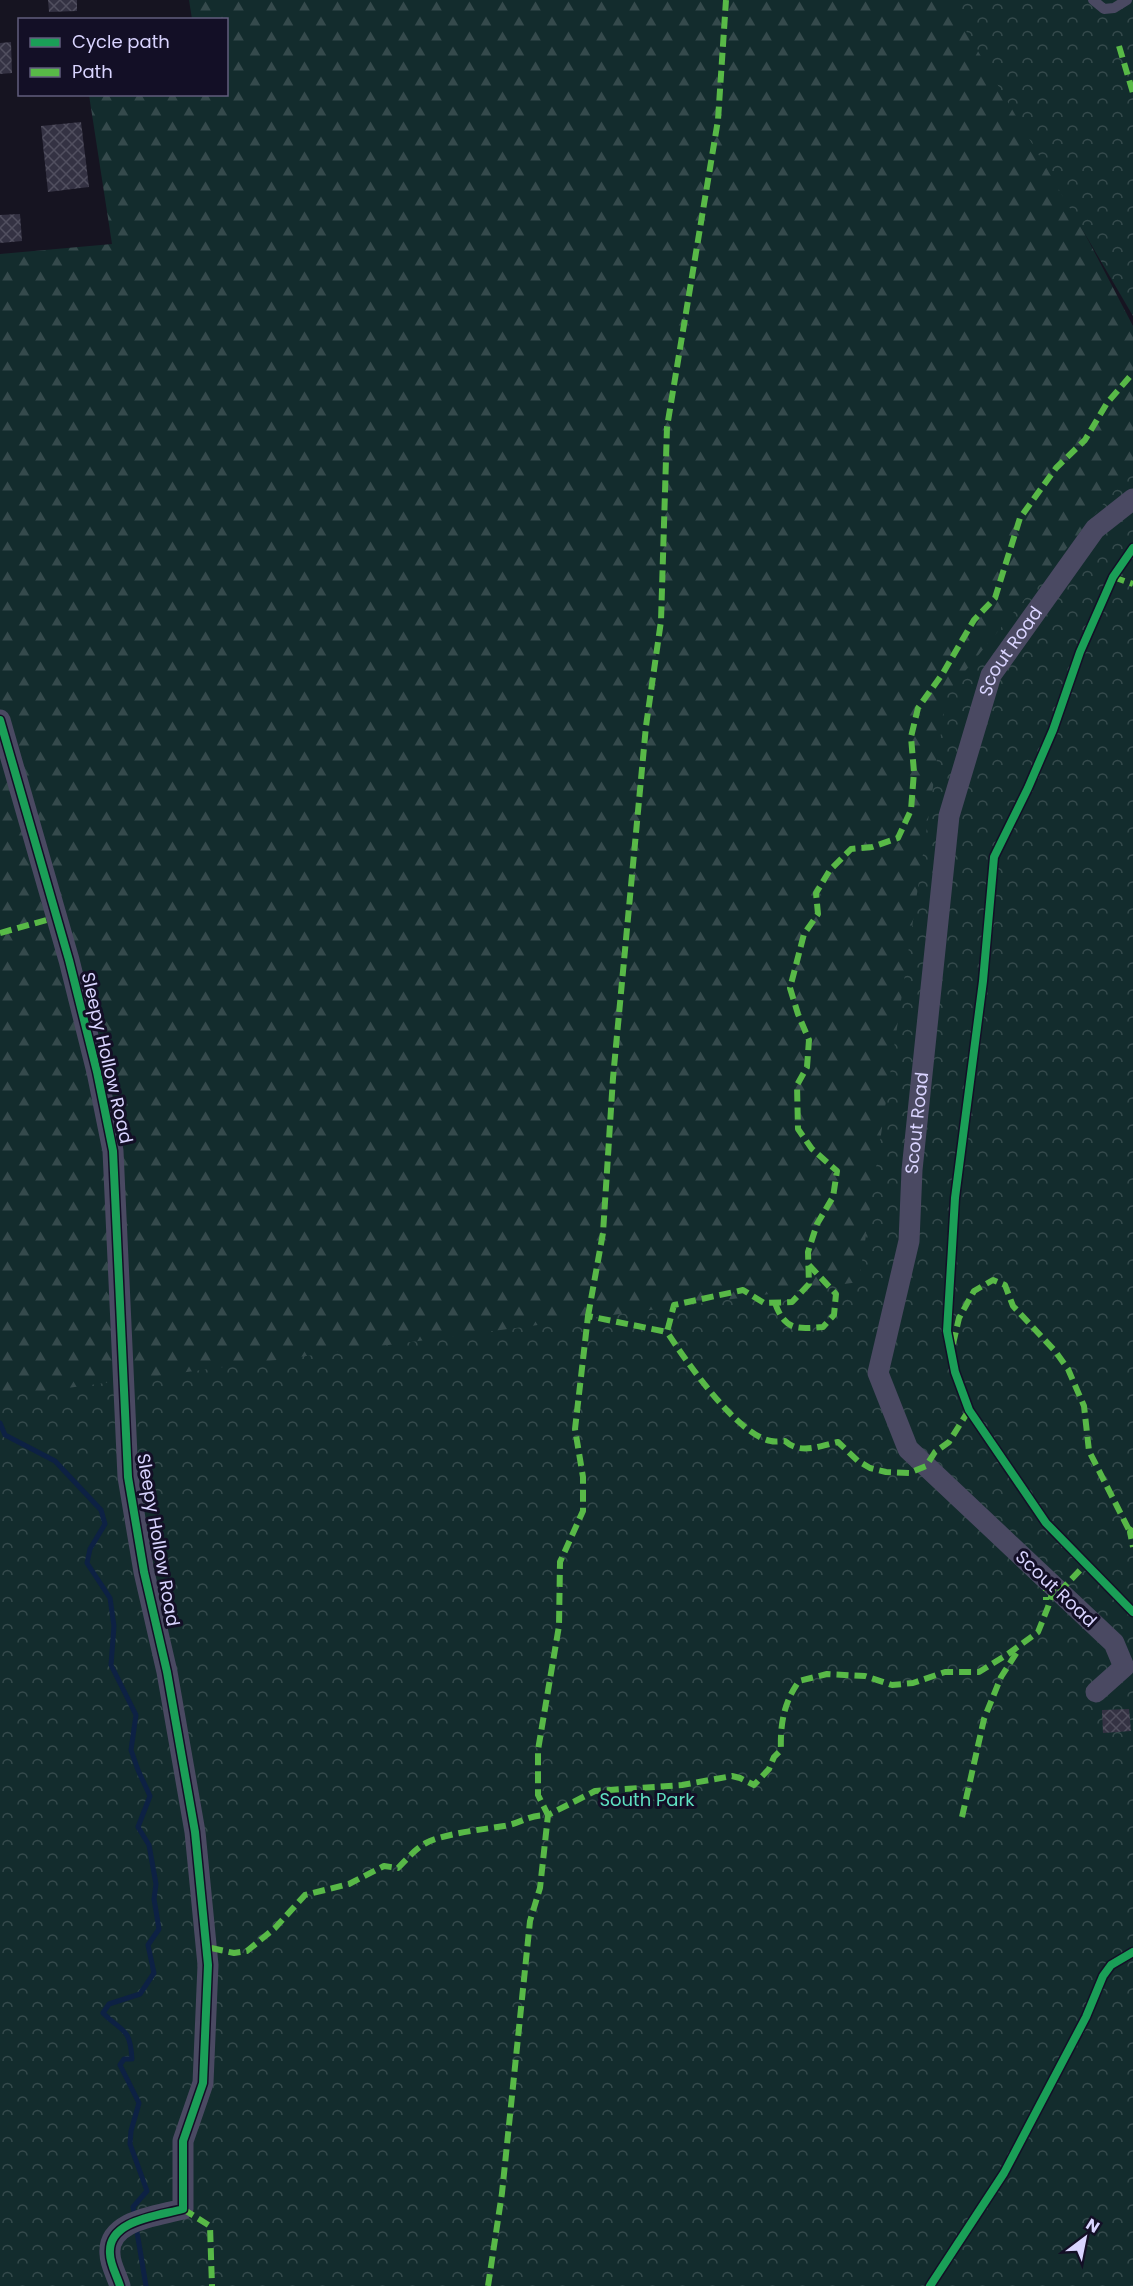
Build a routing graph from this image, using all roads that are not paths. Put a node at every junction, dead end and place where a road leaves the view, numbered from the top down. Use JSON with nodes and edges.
{"nodes":[{"id":1,"x":1093,"y":0,"type":"edge"},
{"id":2,"x":1127,"y":0,"type":"edge"},
{"id":3,"x":1133,"y":499,"type":"edge"},
{"id":4,"x":0,"y":720,"type":"edge"},
{"id":5,"x":1096,"y":1692,"type":"dead end"},
{"id":6,"x":120,"y":2286,"type":"edge"}],
"edges":[{"from":1,"to":2,"type":"lane"},
{"from":3,"to":5,"type":"street","name":"Scout Road"},
{"from":4,"to":6,"type":"street","name":"Sleepy Hollow Road"}]}
